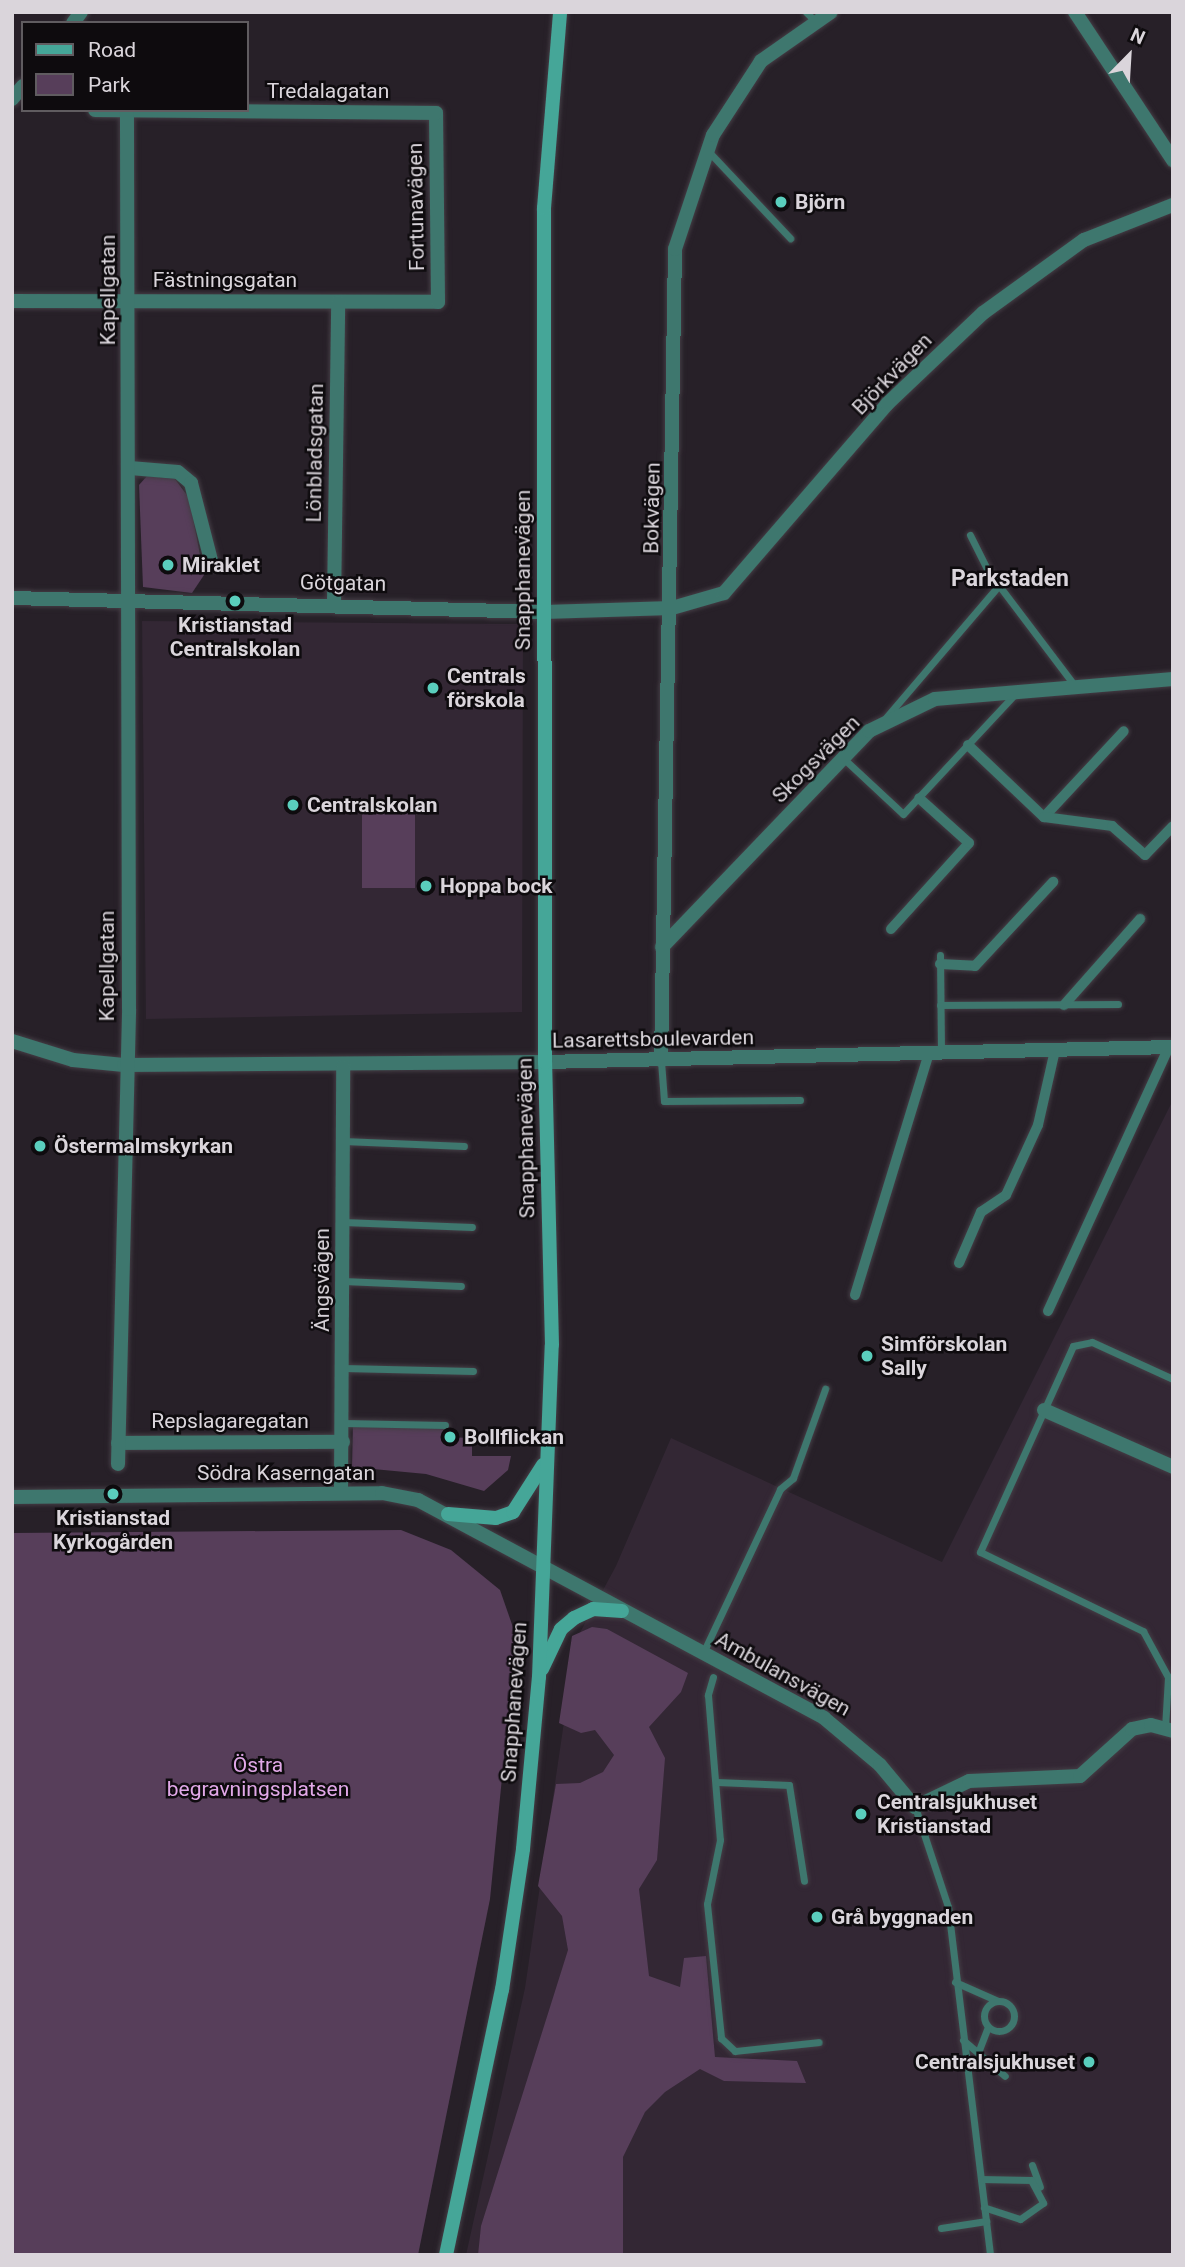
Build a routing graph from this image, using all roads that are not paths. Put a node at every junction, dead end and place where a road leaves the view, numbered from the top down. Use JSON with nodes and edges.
{"nodes":[{"id":1,"x":560,"y":12,"type":"edge"},
{"id":2,"x":831,"y":12,"type":"edge"},
{"id":3,"x":1075,"y":12,"type":"edge"},
{"id":4,"x":811,"y":17,"type":"edge"},
{"id":5,"x":127,"y":112,"type":"edge"},
{"id":6,"x":436,"y":113,"type":"joint"},
{"id":7,"x":708,"y":150,"type":"junction"},
{"id":8,"x":1173,"y":160,"type":"edge"},
{"id":9,"x":1173,"y":205,"type":"edge"},
{"id":10,"x":790,"y":238,"type":"dead end"},
{"id":11,"x":12,"y":301,"type":"edge"},
{"id":12,"x":129,"y":301,"type":"junction"},
{"id":13,"x":338,"y":302,"type":"junction"},
{"id":14,"x":438,"y":302,"type":"joint"},
{"id":15,"x":130,"y":468,"type":"junction"},
{"id":16,"x":970,"y":535,"type":"dead end"},
{"id":17,"x":212,"y":564,"type":"dead end"},
{"id":18,"x":999,"y":586,"type":"junction"},
{"id":19,"x":12,"y":598,"type":"edge"},
{"id":20,"x":130,"y":599,"type":"junction"},
{"id":21,"x":334,"y":604,"type":"junction"},
{"id":22,"x":672,"y":608,"type":"junction"},
{"id":23,"x":544,"y":612,"type":"junction"},
{"id":24,"x":1173,"y":679,"type":"edge"},
{"id":25,"x":1076,"y":687,"type":"junction"},
{"id":26,"x":1017,"y":692,"type":"junction"},
{"id":27,"x":878,"y":727,"type":"junction"},
{"id":28,"x":1124,"y":730,"type":"dead end"},
{"id":29,"x":968,"y":745,"type":"junction"},
{"id":30,"x":843,"y":758,"type":"junction"},
{"id":31,"x":919,"y":798,"type":"junction"},
{"id":32,"x":1044,"y":817,"type":"junction"},
{"id":33,"x":1173,"y":826,"type":"edge"},
{"id":34,"x":1052,"y":882,"type":"dead end"},
{"id":35,"x":1140,"y":919,"type":"dead end"},
{"id":36,"x":891,"y":929,"type":"dead end"},
{"id":37,"x":662,"y":947,"type":"junction"},
{"id":38,"x":940,"y":960,"type":"joint"},
{"id":39,"x":1118,"y":1004,"type":"dead end"},
{"id":40,"x":940,"y":1005,"type":"junction"},
{"id":41,"x":1064,"y":1005,"type":"junction"},
{"id":42,"x":12,"y":1041,"type":"edge"},
{"id":43,"x":1171,"y":1047,"type":"edge"},
{"id":44,"x":1055,"y":1050,"type":"junction"},
{"id":45,"x":935,"y":1053,"type":"junction"},
{"id":46,"x":661,"y":1060,"type":"junction"},
{"id":47,"x":545,"y":1062,"type":"junction"},
{"id":48,"x":124,"y":1065,"type":"junction"},
{"id":49,"x":343,"y":1067,"type":"junction"},
{"id":50,"x":800,"y":1100,"type":"dead end"},
{"id":51,"x":343,"y":1141,"type":"junction"},
{"id":52,"x":464,"y":1146,"type":"dead end"},
{"id":53,"x":343,"y":1222,"type":"junction"},
{"id":54,"x":472,"y":1227,"type":"dead end"},
{"id":55,"x":959,"y":1263,"type":"dead end"},
{"id":56,"x":343,"y":1281,"type":"junction"},
{"id":57,"x":461,"y":1286,"type":"dead end"},
{"id":58,"x":855,"y":1295,"type":"dead end"},
{"id":59,"x":1048,"y":1311,"type":"dead end"},
{"id":60,"x":343,"y":1368,"type":"junction"},
{"id":61,"x":473,"y":1371,"type":"dead end"},
{"id":62,"x":1173,"y":1379,"type":"edge"},
{"id":63,"x":825,"y":1389,"type":"dead end"},
{"id":64,"x":1044,"y":1410,"type":"junction"},
{"id":65,"x":343,"y":1423,"type":"junction"},
{"id":66,"x":445,"y":1425,"type":"dead end"},
{"id":67,"x":343,"y":1442,"type":"junction"},
{"id":68,"x":118,"y":1443,"type":"junction"},
{"id":69,"x":547,"y":1458,"type":"junction"},
{"id":70,"x":118,"y":1464,"type":"dead end"},
{"id":71,"x":1173,"y":1467,"type":"edge"},
{"id":72,"x":341,"y":1492,"type":"junction"},
{"id":73,"x":12,"y":1497,"type":"edge"},
{"id":74,"x":448,"y":1514,"type":"junction"},
{"id":75,"x":543,"y":1564,"type":"junction"},
{"id":76,"x":622,"y":1611,"type":"junction"},
{"id":77,"x":703,"y":1654,"type":"junction"},
{"id":78,"x":539,"y":1677,"type":"junction"},
{"id":79,"x":713,"y":1677,"type":"dead end"},
{"id":80,"x":1169,"y":1730,"type":"edge"},
{"id":81,"x":717,"y":1782,"type":"junction"},
{"id":82,"x":915,"y":1807,"type":"junction"},
{"id":83,"x":804,"y":1881,"type":"dead end"},
{"id":84,"x":956,"y":1982,"type":"junction"},
{"id":85,"x":998,"y":2001,"type":"junction"},
{"id":86,"x":988,"y":2027,"type":"junction"},
{"id":87,"x":963,"y":2040,"type":"junction"},
{"id":88,"x":819,"y":2042,"type":"dead end"},
{"id":89,"x":979,"y":2050,"type":"junction"},
{"id":90,"x":1005,"y":2076,"type":"dead end"},
{"id":91,"x":1032,"y":2165,"type":"dead end"},
{"id":92,"x":981,"y":2179,"type":"junction"},
{"id":93,"x":1040,"y":2188,"type":"junction"},
{"id":94,"x":984,"y":2207,"type":"junction"},
{"id":95,"x":986,"y":2221,"type":"junction"},
{"id":96,"x":941,"y":2228,"type":"dead end"},
{"id":97,"x":446,"y":2255,"type":"edge"},
{"id":98,"x":990,"y":2255,"type":"edge"}],
"edges":[{"from":1,"to":23,"type":"main road","name":"Snapphanevägen"},
{"from":2,"to":4,"type":"street","name":"Bokvägen"},
{"from":3,"to":8,"type":"street"},
{"from":4,"to":7,"type":"street","name":"Bokvägen"},
{"from":5,"to":6,"type":"street","name":"Tredalagatan"},
{"from":5,"to":12,"type":"street","name":"Kapellgatan"},
{"from":6,"to":14,"type":"street","name":"Fortunavägen"},
{"from":7,"to":10,"type":"lane"},
{"from":7,"to":22,"type":"street","name":"Bokvägen"},
{"from":9,"to":22,"type":"street","name":"Björkvägen"},
{"from":11,"to":12,"type":"street","name":"Fästningsgatan"},
{"from":12,"to":13,"type":"street","name":"Fästningsgatan"},
{"from":12,"to":15,"type":"street","name":"Kapellgatan"},
{"from":13,"to":14,"type":"street","name":"Fästningsgatan"},
{"from":13,"to":21,"type":"street","name":"Lönbladsgatan"},
{"from":15,"to":17,"type":"street"},
{"from":15,"to":20,"type":"street","name":"Kapellgatan"},
{"from":16,"to":18,"type":"lane"},
{"from":18,"to":25,"type":"lane"},
{"from":18,"to":27,"type":"lane"},
{"from":19,"to":20,"type":"street","name":"Götgatan"},
{"from":20,"to":21,"type":"street","name":"Götgatan"},
{"from":20,"to":48,"type":"street","name":"Kapellgatan"},
{"from":21,"to":23,"type":"street","name":"Götgatan"},
{"from":22,"to":23,"type":"street","name":"Götgatan"},
{"from":22,"to":37,"type":"street","name":"Bokvägen"},
{"from":23,"to":47,"type":"main road","name":"Snapphanevägen"},
{"from":24,"to":25,"type":"street","name":"Skogsvägen"},
{"from":25,"to":26,"type":"street","name":"Skogsvägen"},
{"from":26,"to":27,"type":"street","name":"Skogsvägen"},
{"from":26,"to":29,"type":"lane"},
{"from":27,"to":30,"type":"street","name":"Skogsvägen"},
{"from":28,"to":32,"type":"street"},
{"from":29,"to":31,"type":"lane"},
{"from":29,"to":32,"type":"street"},
{"from":30,"to":31,"type":"lane"},
{"from":30,"to":37,"type":"street","name":"Skogsvägen"},
{"from":31,"to":36,"type":"street"},
{"from":32,"to":33,"type":"street"},
{"from":34,"to":38,"type":"street"},
{"from":35,"to":41,"type":"street"},
{"from":37,"to":46,"type":"street","name":"Bokvägen"},
{"from":38,"to":40,"type":"lane"},
{"from":39,"to":41,"type":"lane"},
{"from":40,"to":41,"type":"lane"},
{"from":40,"to":45,"type":"lane"},
{"from":42,"to":48,"type":"street","name":"Lasarettsboulevarden"},
{"from":43,"to":44,"type":"street","name":"Lasarettsboulevarden"},
{"from":43,"to":59,"type":"street"},
{"from":44,"to":45,"type":"street","name":"Lasarettsboulevarden"},
{"from":44,"to":55,"type":"street"},
{"from":45,"to":46,"type":"street","name":"Lasarettsboulevarden"},
{"from":45,"to":58,"type":"street"},
{"from":46,"to":47,"type":"street","name":"Lasarettsboulevarden"},
{"from":46,"to":50,"type":"lane"},
{"from":47,"to":49,"type":"street","name":"Lasarettsboulevarden"},
{"from":47,"to":69,"type":"main road","name":"Snapphanevägen"},
{"from":48,"to":49,"type":"street","name":"Lasarettsboulevarden"},
{"from":48,"to":68,"type":"street","name":"Kapellgatan"},
{"from":49,"to":51,"type":"street","name":"Ängsvägen"},
{"from":51,"to":52,"type":"lane"},
{"from":51,"to":53,"type":"street","name":"Ängsvägen"},
{"from":53,"to":54,"type":"lane"},
{"from":53,"to":56,"type":"street","name":"Ängsvägen"},
{"from":56,"to":57,"type":"lane"},
{"from":56,"to":60,"type":"street","name":"Ängsvägen"},
{"from":60,"to":61,"type":"lane"},
{"from":60,"to":65,"type":"street","name":"Ängsvägen"},
{"from":62,"to":64,"type":"lane"},
{"from":63,"to":77,"type":"lane"},
{"from":64,"to":71,"type":"street"},
{"from":64,"to":80,"type":"lane"},
{"from":65,"to":66,"type":"lane"},
{"from":65,"to":67,"type":"street","name":"Ängsvägen"},
{"from":67,"to":68,"type":"street","name":"Repslagaregatan"},
{"from":67,"to":72,"type":"street","name":"Ängsvägen"},
{"from":68,"to":70,"type":"street","name":"Kapellgatan"},
{"from":69,"to":74,"type":"main road"},
{"from":69,"to":75,"type":"main road","name":"Snapphanevägen"},
{"from":72,"to":73,"type":"street","name":"Södra Kaserngatan"},
{"from":72,"to":74,"type":"street","name":"Södra Kaserngatan"},
{"from":74,"to":75,"type":"street","name":"Södra Kaserngatan"},
{"from":75,"to":76,"type":"street","name":"Ambulansvägen"},
{"from":75,"to":78,"type":"main road","name":"Snapphanevägen"},
{"from":76,"to":77,"type":"street","name":"Ambulansvägen"},
{"from":76,"to":78,"type":"main road"},
{"from":77,"to":82,"type":"street","name":"Ambulansvägen"},
{"from":78,"to":97,"type":"main road","name":"Snapphanevägen"},
{"from":79,"to":81,"type":"lane"},
{"from":80,"to":82,"type":"street"},
{"from":81,"to":83,"type":"lane"},
{"from":81,"to":88,"type":"lane"},
{"from":82,"to":84,"type":"lane","name":"Ambulansvägen"},
{"from":84,"to":85,"type":"lane"},
{"from":84,"to":87,"type":"lane","name":"Ambulansvägen"},
{"from":85,"to":86,"type":"lane"},
{"from":85,"to":86,"type":"lane"},
{"from":86,"to":89,"type":"lane"},
{"from":87,"to":89,"type":"lane"},
{"from":87,"to":92,"type":"lane","name":"Ambulansvägen"},
{"from":89,"to":90,"type":"lane"},
{"from":91,"to":93,"type":"lane"},
{"from":92,"to":93,"type":"lane"},
{"from":92,"to":94,"type":"lane","name":"Ambulansvägen"},
{"from":93,"to":94,"type":"lane"},
{"from":94,"to":95,"type":"lane","name":"Ambulansvägen"},
{"from":95,"to":96,"type":"lane"},
{"from":95,"to":98,"type":"lane","name":"Ambulansvägen"}]}
